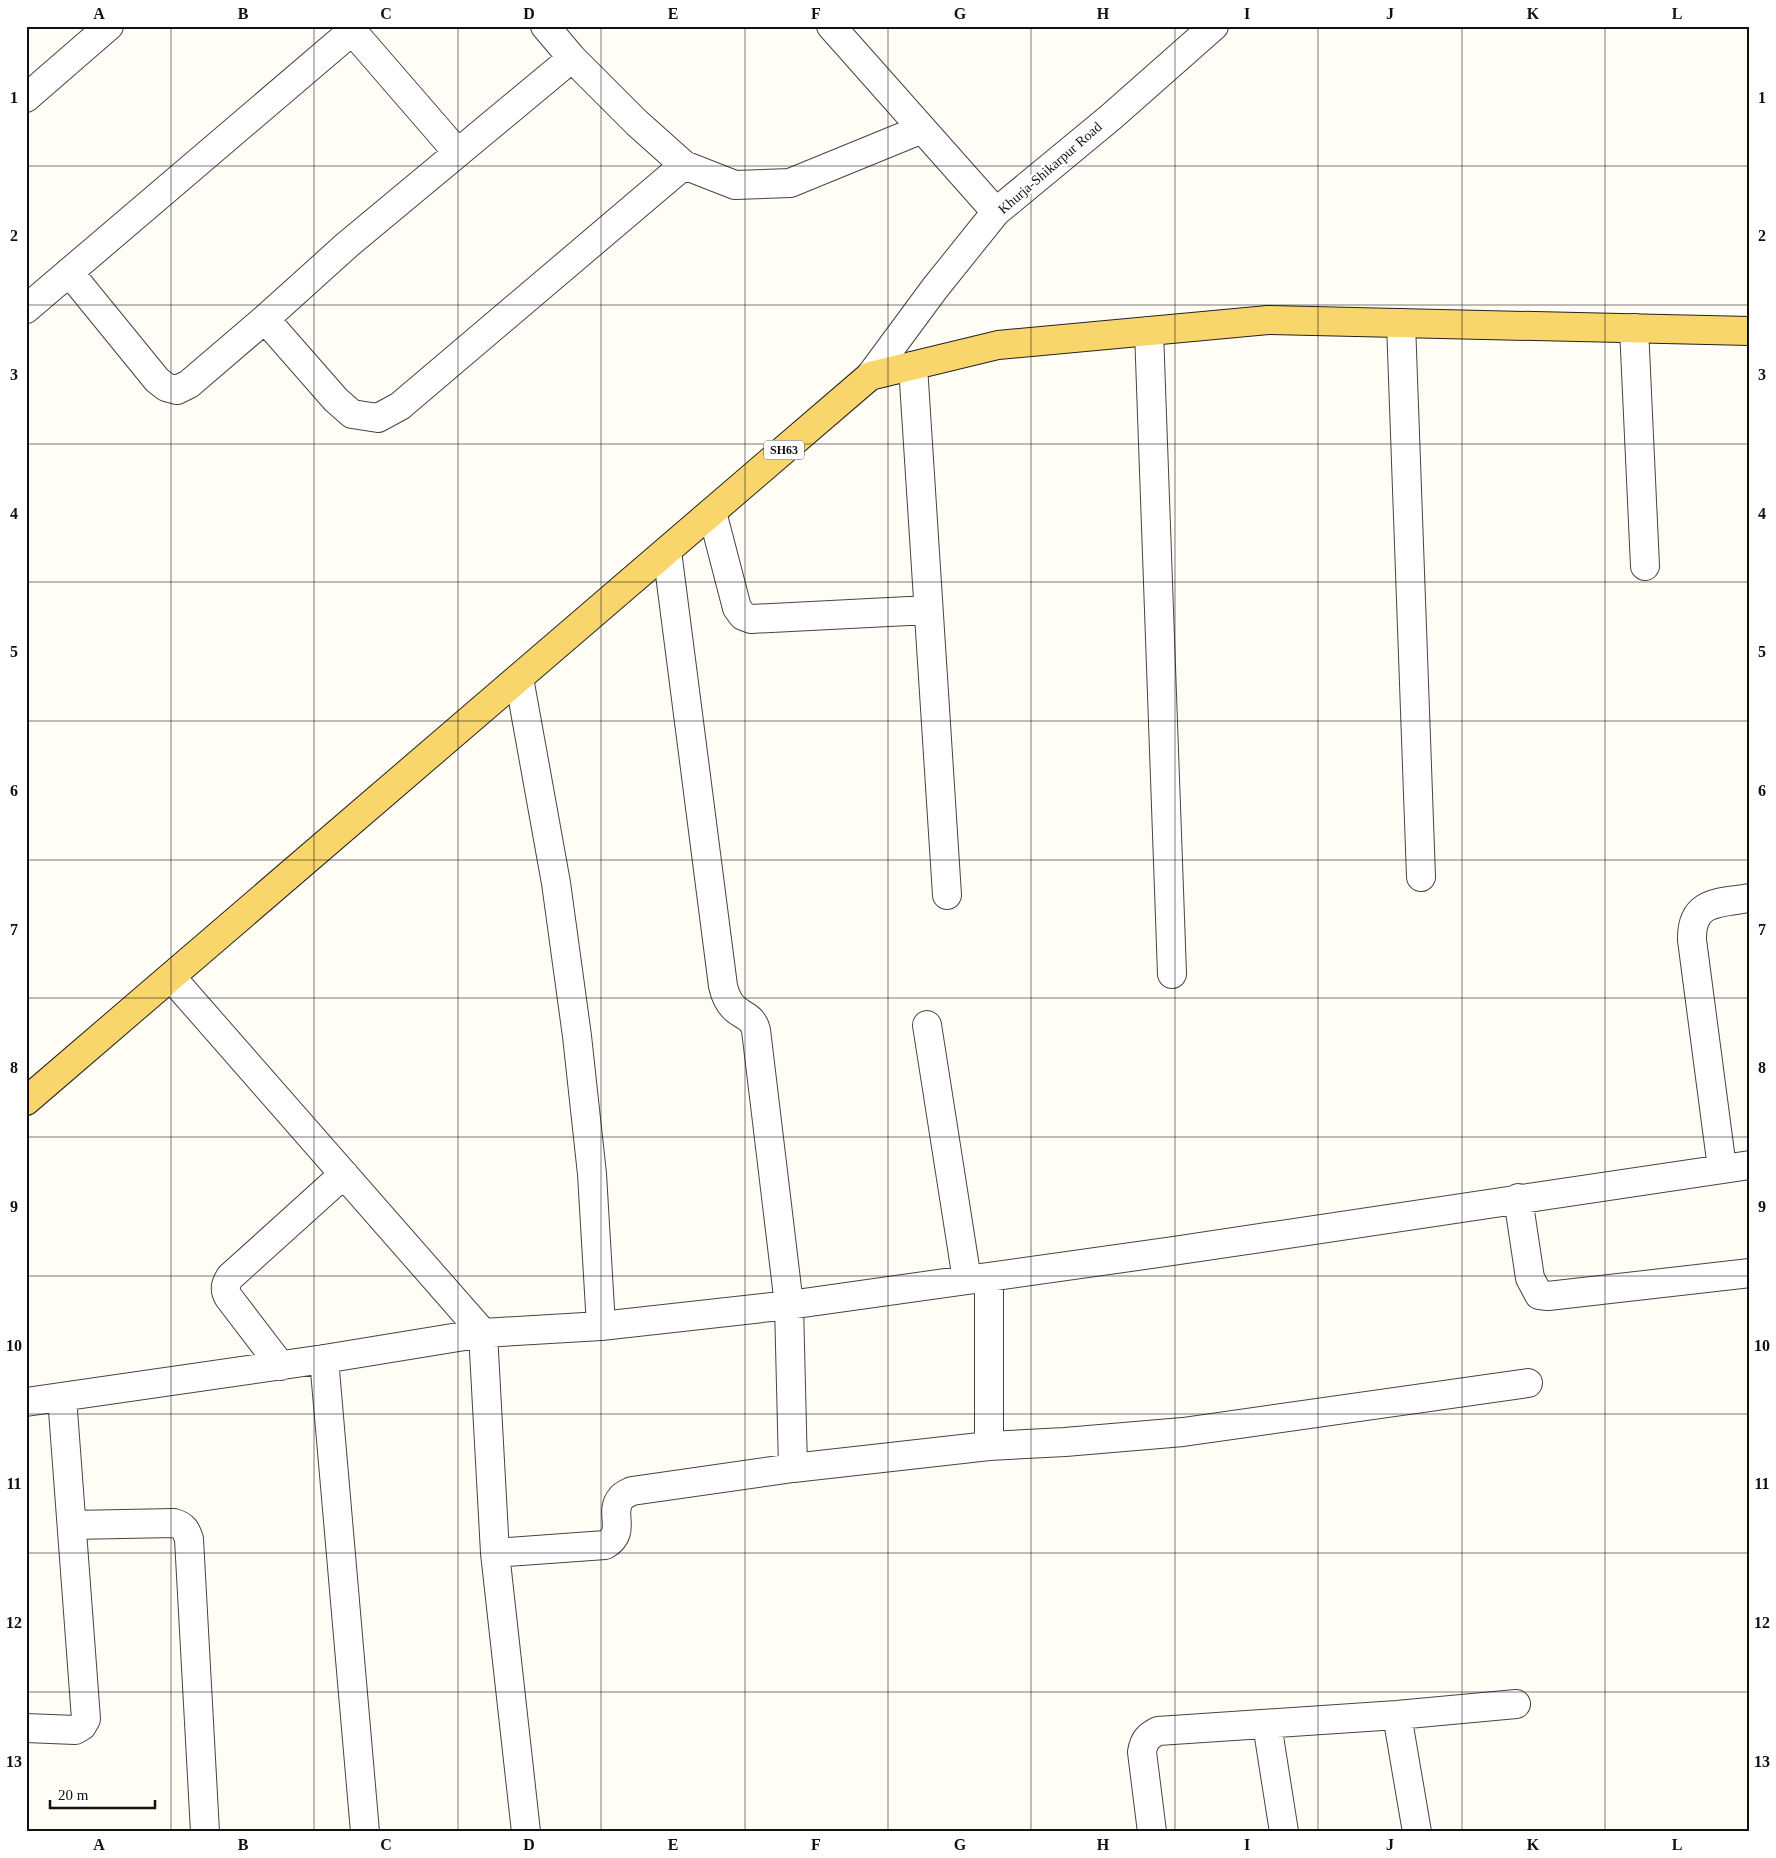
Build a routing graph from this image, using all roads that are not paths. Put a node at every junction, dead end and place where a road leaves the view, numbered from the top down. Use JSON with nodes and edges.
{"nodes":[{"id":1,"x":545,"y":26,"type":"edge"},
{"id":2,"x":831,"y":26,"type":"edge"},
{"id":3,"x":1214,"y":26,"type":"edge"},
{"id":4,"x":107,"y":27,"type":"edge"},
{"id":5,"x":350,"y":29,"type":"edge"},
{"id":6,"x":572,"y":58,"type":"junction"},
{"id":7,"x":26,"y":98,"type":"edge"},
{"id":8,"x":922,"y":129,"type":"junction"},
{"id":9,"x":458,"y":152,"type":"junction"},
{"id":10,"x":684,"y":165,"type":"junction"},
{"id":11,"x":996,"y":212,"type":"junction"},
{"id":12,"x":69,"y":272,"type":"junction"},
{"id":13,"x":26,"y":309,"type":"edge"},
{"id":14,"x":265,"y":319,"type":"junction"},
{"id":15,"x":1401,"y":323,"type":"junction"},
{"id":16,"x":1634,"y":328,"type":"junction"},
{"id":17,"x":1149,"y":331,"type":"junction"},
{"id":18,"x":1750,"y":331,"type":"edge"},
{"id":19,"x":913,"y":366,"type":"junction"},
{"id":20,"x":870,"y":376,"type":"junction"},
{"id":21,"x":712,"y":512,"type":"junction"},
{"id":22,"x":667,"y":550,"type":"junction"},
{"id":23,"x":1645,"y":566,"type":"dead end"},
{"id":24,"x":928,"y":610,"type":"junction"},
{"id":25,"x":519,"y":678,"type":"junction"},
{"id":26,"x":1421,"y":877,"type":"dead end"},
{"id":27,"x":947,"y":895,"type":"dead end"},
{"id":28,"x":1750,"y":898,"type":"edge"},
{"id":29,"x":1172,"y":974,"type":"dead end"},
{"id":30,"x":170,"y":977,"type":"junction"},
{"id":31,"x":927,"y":1025,"type":"dead end"},
{"id":32,"x":26,"y":1101,"type":"edge"},
{"id":33,"x":1750,"y":1165,"type":"edge"},
{"id":34,"x":1722,"y":1168,"type":"junction"},
{"id":35,"x":344,"y":1174,"type":"junction"},
{"id":36,"x":1518,"y":1198,"type":"junction"},
{"id":37,"x":1750,"y":1273,"type":"edge"},
{"id":38,"x":978,"y":1278,"type":"junction"},
{"id":39,"x":790,"y":1305,"type":"junction"},
{"id":40,"x":602,"y":1326,"type":"junction"},
{"id":41,"x":483,"y":1333,"type":"junction"},
{"id":42,"x":324,"y":1360,"type":"junction"},
{"id":43,"x":282,"y":1366,"type":"junction"},
{"id":44,"x":1528,"y":1383,"type":"dead end"},
{"id":45,"x":62,"y":1397,"type":"junction"},
{"id":46,"x":26,"y":1402,"type":"edge"},
{"id":47,"x":988,"y":1446,"type":"junction"},
{"id":48,"x":793,"y":1468,"type":"junction"},
{"id":49,"x":72,"y":1525,"type":"junction"},
{"id":50,"x":495,"y":1553,"type":"junction"},
{"id":51,"x":1516,"y":1704,"type":"dead end"},
{"id":52,"x":1397,"y":1715,"type":"junction"},
{"id":53,"x":1267,"y":1724,"type":"junction"},
{"id":54,"x":26,"y":1728,"type":"edge"},
{"id":55,"x":205,"y":1832,"type":"edge"},
{"id":56,"x":365,"y":1832,"type":"edge"},
{"id":57,"x":526,"y":1832,"type":"edge"},
{"id":58,"x":1152,"y":1832,"type":"edge"},
{"id":59,"x":1284,"y":1832,"type":"edge"},
{"id":60,"x":1417,"y":1832,"type":"edge"}],
"edges":[{"from":1,"to":6,"type":"street"},
{"from":2,"to":8,"type":"street"},
{"from":3,"to":11,"type":"street","name":"Khurja-Shikarpur Road"},
{"from":4,"to":7,"type":"street"},
{"from":5,"to":9,"type":"street"},
{"from":5,"to":12,"type":"street"},
{"from":6,"to":9,"type":"street"},
{"from":6,"to":10,"type":"street"},
{"from":8,"to":10,"type":"street"},
{"from":8,"to":11,"type":"street"},
{"from":9,"to":14,"type":"street"},
{"from":10,"to":14,"type":"street"},
{"from":11,"to":20,"type":"street","name":"Khurja-Shikarpur Road"},
{"from":12,"to":13,"type":"street"},
{"from":12,"to":14,"type":"street"},
{"from":15,"to":16,"type":"main road","number":"SH63"},
{"from":15,"to":17,"type":"main road","number":"SH63"},
{"from":15,"to":26,"type":"street"},
{"from":16,"to":18,"type":"main road","number":"SH63"},
{"from":16,"to":23,"type":"street"},
{"from":17,"to":19,"type":"main road","number":"SH63"},
{"from":17,"to":29,"type":"street"},
{"from":19,"to":20,"type":"main road","number":"SH63"},
{"from":19,"to":24,"type":"street"},
{"from":20,"to":21,"type":"main road","number":"SH63"},
{"from":21,"to":22,"type":"main road","number":"SH63"},
{"from":21,"to":24,"type":"street"},
{"from":22,"to":25,"type":"main road","number":"SH63"},
{"from":22,"to":39,"type":"street"},
{"from":24,"to":27,"type":"street"},
{"from":25,"to":30,"type":"main road","number":"SH63"},
{"from":25,"to":40,"type":"street"},
{"from":28,"to":34,"type":"street"},
{"from":30,"to":32,"type":"main road","number":"SH63"},
{"from":30,"to":35,"type":"street"},
{"from":31,"to":38,"type":"street"},
{"from":33,"to":34,"type":"street"},
{"from":34,"to":36,"type":"street"},
{"from":35,"to":41,"type":"street"},
{"from":35,"to":43,"type":"street"},
{"from":36,"to":37,"type":"street"},
{"from":36,"to":38,"type":"street"},
{"from":38,"to":39,"type":"street"},
{"from":38,"to":47,"type":"street"},
{"from":39,"to":40,"type":"street"},
{"from":39,"to":48,"type":"street"},
{"from":40,"to":41,"type":"street"},
{"from":41,"to":42,"type":"street"},
{"from":41,"to":50,"type":"street"},
{"from":42,"to":43,"type":"street"},
{"from":42,"to":56,"type":"street"},
{"from":43,"to":45,"type":"street"},
{"from":44,"to":47,"type":"street"},
{"from":45,"to":46,"type":"street"},
{"from":45,"to":49,"type":"street"},
{"from":47,"to":48,"type":"street"},
{"from":48,"to":50,"type":"street"},
{"from":49,"to":54,"type":"street"},
{"from":49,"to":55,"type":"street"},
{"from":50,"to":57,"type":"street"},
{"from":51,"to":52,"type":"street"},
{"from":52,"to":53,"type":"street"},
{"from":52,"to":60,"type":"street"},
{"from":53,"to":58,"type":"street"},
{"from":53,"to":59,"type":"street"}]}
